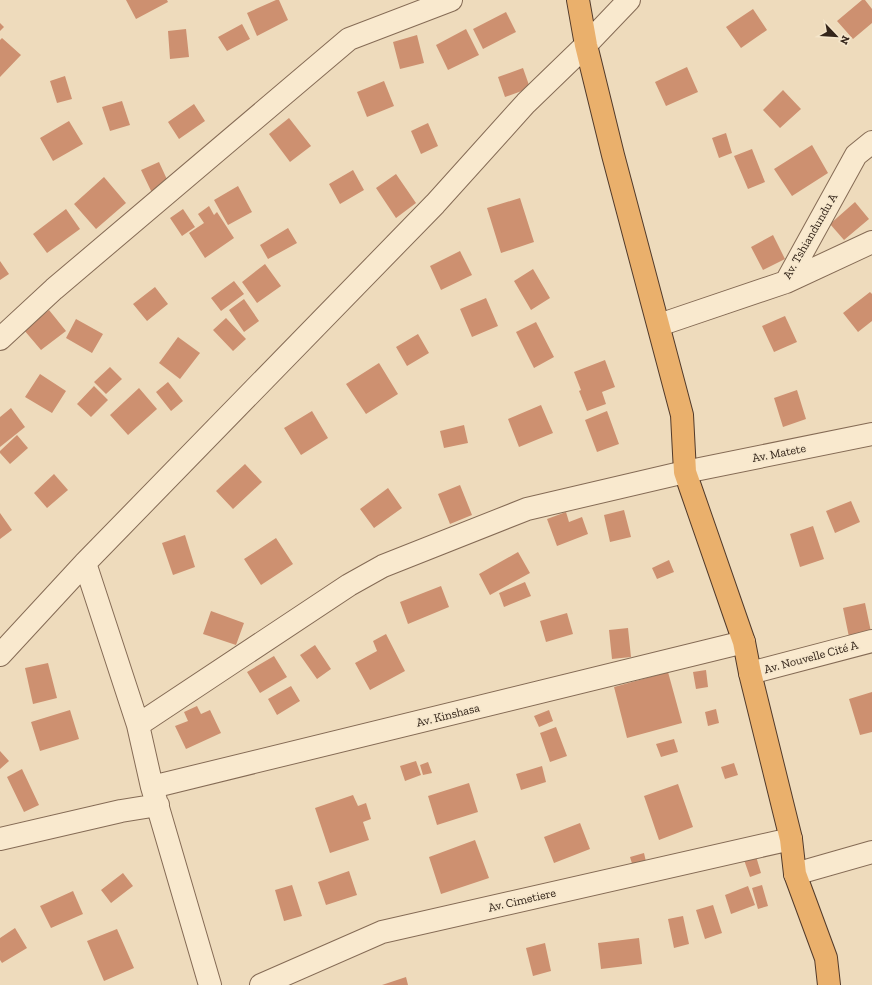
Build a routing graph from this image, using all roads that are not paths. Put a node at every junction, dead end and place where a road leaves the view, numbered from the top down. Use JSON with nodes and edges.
{"nodes":[{"id":1,"x":451,"y":0,"type":"edge"},
{"id":2,"x":578,"y":0,"type":"edge"},
{"id":3,"x":629,"y":0,"type":"edge"},
{"id":4,"x":586,"y":45,"type":"junction"},
{"id":5,"x":872,"y":142,"type":"edge"},
{"id":6,"x":872,"y":242,"type":"edge"},
{"id":7,"x":786,"y":282,"type":"junction"},
{"id":8,"x":659,"y":325,"type":"junction"},
{"id":9,"x":0,"y":339,"type":"edge"},
{"id":10,"x":872,"y":434,"type":"edge"},
{"id":11,"x":685,"y":472,"type":"junction"},
{"id":12,"x":85,"y":563,"type":"junction"},
{"id":13,"x":872,"y":641,"type":"edge"},
{"id":14,"x":744,"y":642,"type":"junction"},
{"id":15,"x":0,"y":655,"type":"edge"},
{"id":16,"x":750,"y":673,"type":"junction"},
{"id":17,"x":138,"y":725,"type":"junction"},
{"id":18,"x":155,"y":796,"type":"junction"},
{"id":19,"x":0,"y":839,"type":"edge"},
{"id":20,"x":791,"y":839,"type":"junction"},
{"id":21,"x":872,"y":852,"type":"edge"},
{"id":22,"x":795,"y":874,"type":"junction"},
{"id":23,"x":210,"y":985,"type":"edge"},
{"id":24,"x":261,"y":985,"type":"edge"},
{"id":25,"x":829,"y":985,"type":"edge"}],
"edges":[{"from":1,"to":9,"type":"street"},
{"from":2,"to":4,"type":"highway"},
{"from":3,"to":4,"type":"street"},
{"from":4,"to":8,"type":"highway"},
{"from":4,"to":12,"type":"street"},
{"from":5,"to":7,"type":"street","name":"Av. Tshiandundu A"},
{"from":6,"to":7,"type":"street"},
{"from":7,"to":8,"type":"street","name":"Av. Tshiandundu A"},
{"from":8,"to":11,"type":"highway"},
{"from":10,"to":11,"type":"street","name":"Av. Matete"},
{"from":11,"to":14,"type":"highway"},
{"from":11,"to":17,"type":"street","name":"Av. Matete"},
{"from":12,"to":15,"type":"street"},
{"from":12,"to":17,"type":"street"},
{"from":13,"to":16,"type":"street","name":"Av. Nouvelle Cité A"},
{"from":14,"to":16,"type":"highway"},
{"from":14,"to":18,"type":"street","name":"Av. Kinshasa"},
{"from":16,"to":20,"type":"highway"},
{"from":17,"to":18,"type":"street"},
{"from":18,"to":19,"type":"street","name":"Av. Kinshasa"},
{"from":18,"to":23,"type":"street"},
{"from":20,"to":22,"type":"highway"},
{"from":20,"to":24,"type":"street","name":"Av. Cimetiere"},
{"from":21,"to":22,"type":"street"},
{"from":22,"to":25,"type":"highway"}]}
